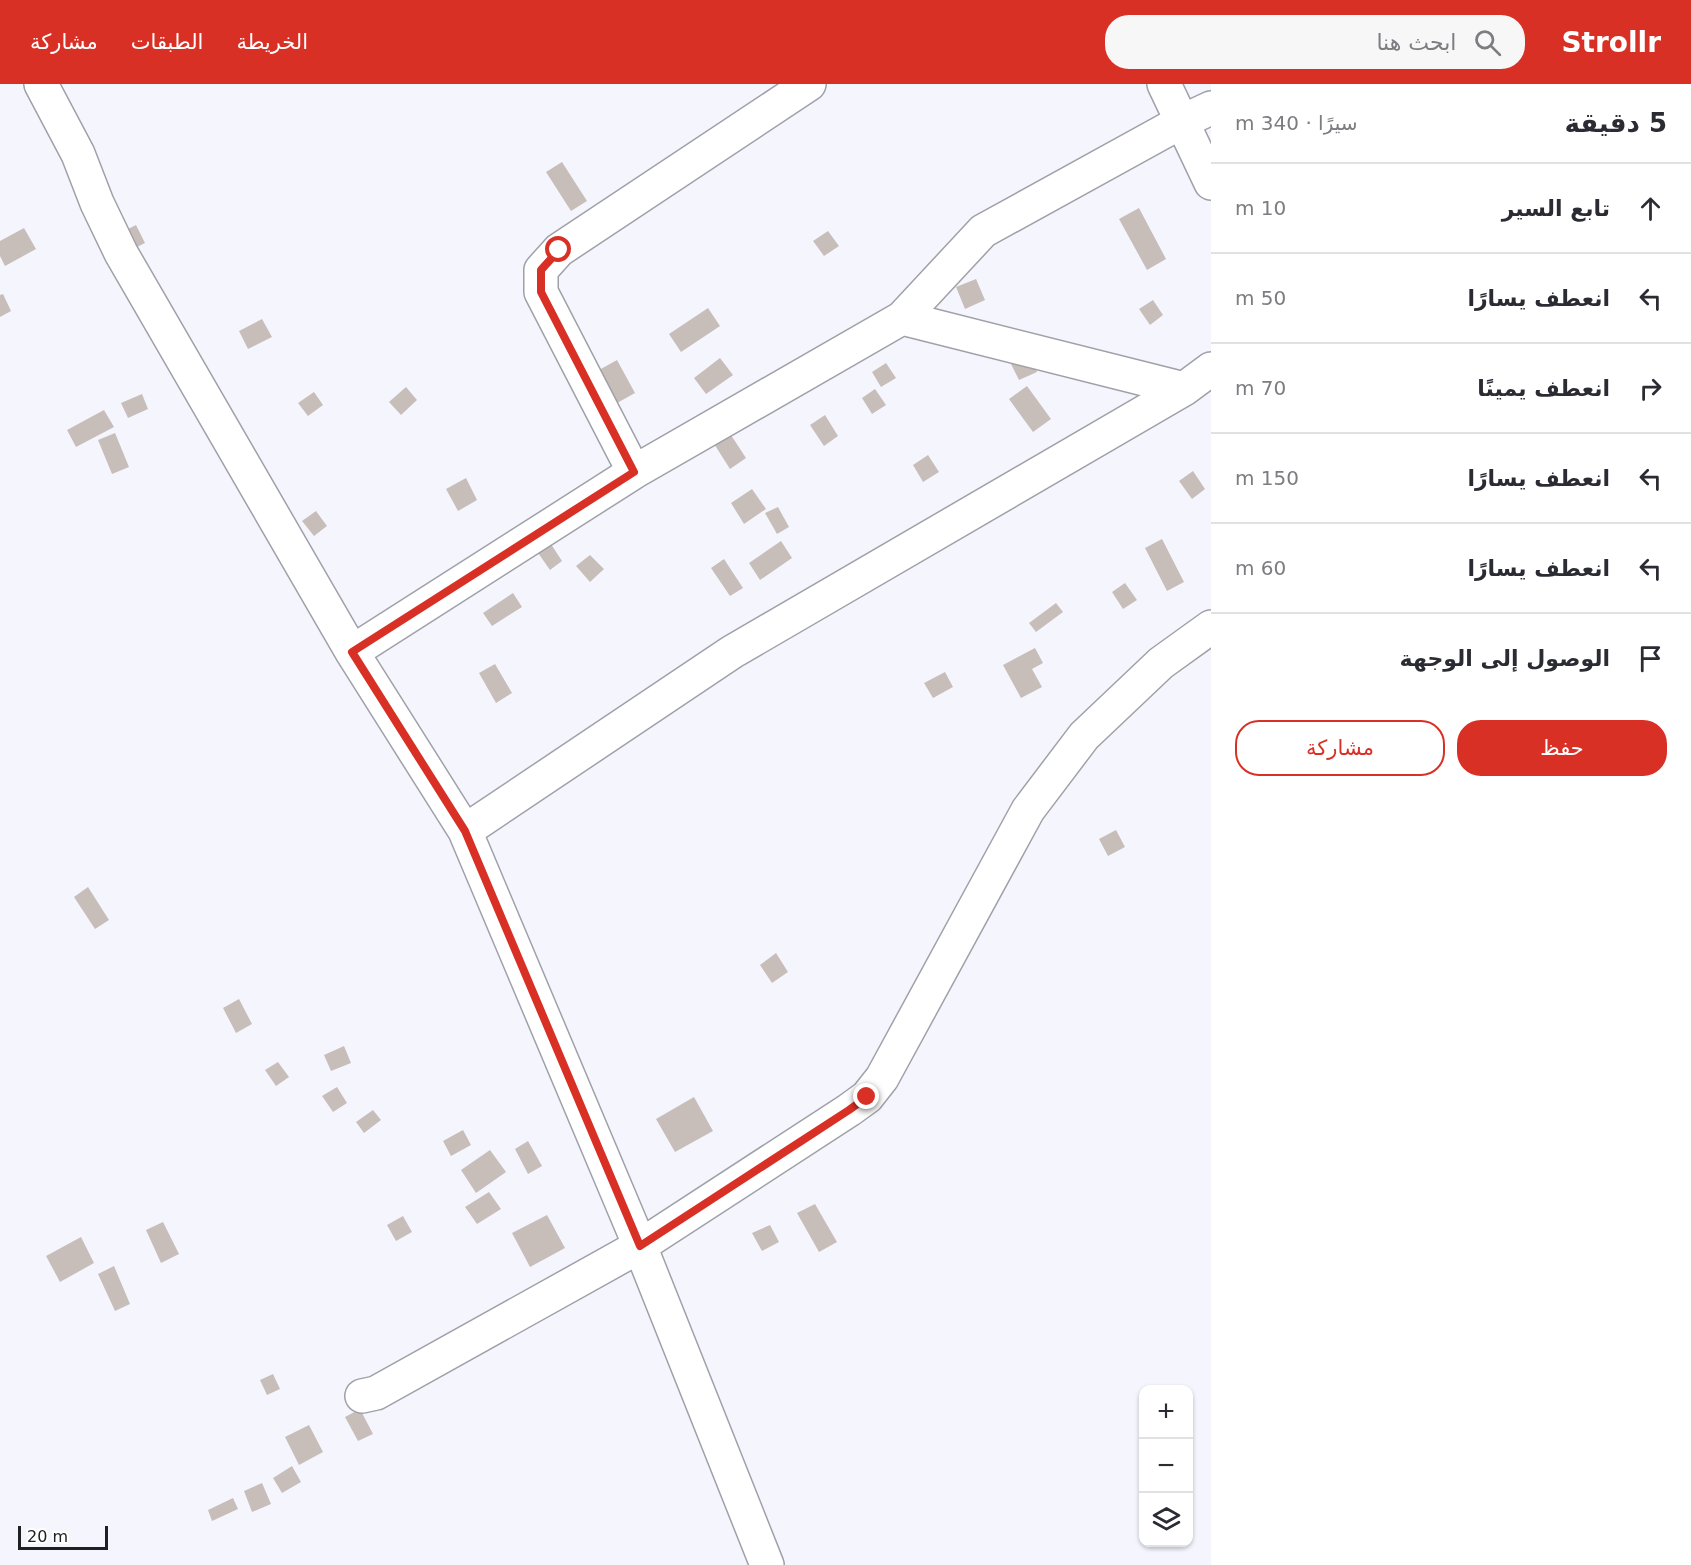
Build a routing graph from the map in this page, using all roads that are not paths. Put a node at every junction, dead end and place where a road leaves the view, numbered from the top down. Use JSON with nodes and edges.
{"nodes":[{"id":1,"x":41,"y":84,"type":"edge"},
{"id":2,"x":809,"y":84,"type":"edge"},
{"id":3,"x":1164,"y":84,"type":"edge"},
{"id":4,"x":1211,"y":108,"type":"edge"},
{"id":5,"x":1181,"y":122,"type":"junction"},
{"id":6,"x":1211,"y":183,"type":"edge"},
{"id":7,"x":903,"y":318,"type":"junction"},
{"id":8,"x":1211,"y":369,"type":"edge"},
{"id":9,"x":1184,"y":389,"type":"junction"},
{"id":10,"x":634,"y":472,"type":"junction"},
{"id":11,"x":1211,"y":627,"type":"edge"},
{"id":12,"x":352,"y":652,"type":"junction"},
{"id":13,"x":465,"y":831,"type":"junction"},
{"id":14,"x":640,"y":1246,"type":"junction"},
{"id":15,"x":362,"y":1395,"type":"dead end"},
{"id":16,"x":767,"y":1565,"type":"edge"}],
"edges":[{"from":1,"to":12,"type":"street"},
{"from":2,"to":10,"type":"street"},
{"from":3,"to":5,"type":"street"},
{"from":4,"to":5,"type":"street"},
{"from":5,"to":6,"type":"street"},
{"from":5,"to":7,"type":"street"},
{"from":7,"to":9,"type":"street"},
{"from":7,"to":10,"type":"street"},
{"from":8,"to":9,"type":"street"},
{"from":9,"to":13,"type":"street"},
{"from":10,"to":12,"type":"street"},
{"from":11,"to":14,"type":"street"},
{"from":12,"to":13,"type":"street"},
{"from":13,"to":14,"type":"street"},
{"from":14,"to":15,"type":"street"},
{"from":14,"to":16,"type":"street"}]}
